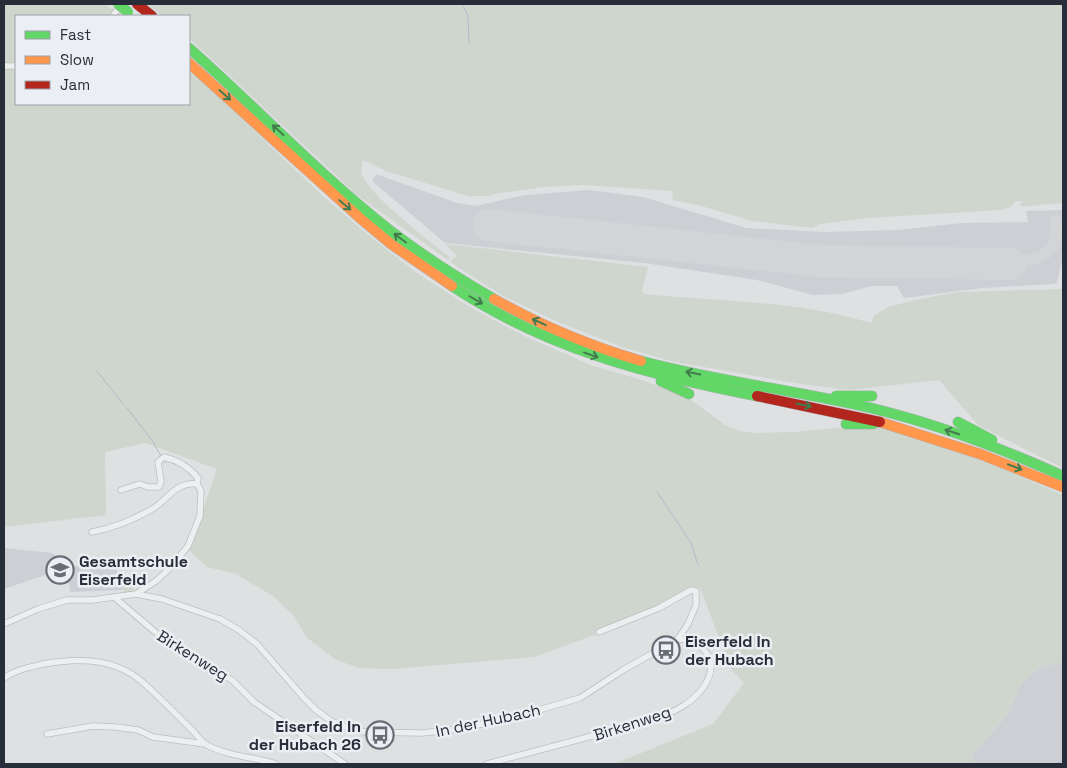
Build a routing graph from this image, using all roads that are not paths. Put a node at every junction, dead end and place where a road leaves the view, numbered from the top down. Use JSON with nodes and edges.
{"nodes":[{"id":1,"x":137,"y":4,"type":"edge"},
{"id":2,"x":151,"y":15,"type":"edge"},
{"id":3,"x":190,"y":49,"type":"edge"},
{"id":4,"x":190,"y":63,"type":"edge"},
{"id":5,"x":637,"y":370,"type":"junction"},
{"id":6,"x":689,"y":394,"type":"dead end"},
{"id":7,"x":801,"y":394,"type":"junction"},
{"id":8,"x":872,"y":396,"type":"dead end"},
{"id":9,"x":958,"y":422,"type":"dead end"},
{"id":10,"x":846,"y":424,"type":"dead end"},
{"id":11,"x":891,"y":425,"type":"junction"},
{"id":12,"x":1030,"y":461,"type":"junction"},
{"id":13,"x":1063,"y":476,"type":"edge"},
{"id":14,"x":197,"y":484,"type":"junction"},
{"id":15,"x":1063,"y":487,"type":"edge"},
{"id":16,"x":121,"y":490,"type":"dead end"},
{"id":17,"x":92,"y":532,"type":"dead end"},
{"id":18,"x":136,"y":594,"type":"junction"},
{"id":19,"x":114,"y":597,"type":"junction"},
{"id":20,"x":4,"y":624,"type":"edge"},
{"id":21,"x":599,"y":632,"type":"dead end"},
{"id":22,"x":678,"y":639,"type":"junction"},
{"id":23,"x":4,"y":678,"type":"edge"},
{"id":24,"x":48,"y":734,"type":"dead end"},
{"id":25,"x":205,"y":744,"type":"junction"},
{"id":26,"x":336,"y":762,"type":"edge"},
{"id":27,"x":276,"y":764,"type":"edge"},
{"id":28,"x":346,"y":764,"type":"edge"},
{"id":29,"x":487,"y":764,"type":"edge"}],
"edges":[{"from":1,"to":2,"type":"highway"},
{"from":7,"to":3,"type":"highway","one_way":true},
{"from":4,"to":5,"type":"highway","one_way":true},
{"from":5,"to":6,"type":"highway"},
{"from":5,"to":11,"type":"highway","one_way":true},
{"from":7,"to":8,"type":"highway"},
{"from":12,"to":7,"type":"highway","one_way":true},
{"from":9,"to":12,"type":"highway"},
{"from":10,"to":11,"type":"highway"},
{"from":11,"to":15,"type":"highway","one_way":true},
{"from":12,"to":13,"type":"highway"},
{"from":14,"to":16,"type":"street"},
{"from":14,"to":17,"type":"street"},
{"from":14,"to":18,"type":"street"},
{"from":18,"to":19,"type":"street"},
{"from":18,"to":22,"type":"street","name":"In der Hubach"},
{"from":19,"to":20,"type":"street"},
{"from":19,"to":26,"type":"street","name":"Birkenweg"},
{"from":21,"to":22,"type":"street","name":"In der Hubach"},
{"from":22,"to":29,"type":"street","name":"Birkenweg"},
{"from":23,"to":25,"type":"street"},
{"from":24,"to":25,"type":"street"},
{"from":25,"to":27,"type":"street"},
{"from":26,"to":28,"type":"street","name":"Birkenweg"}]}
